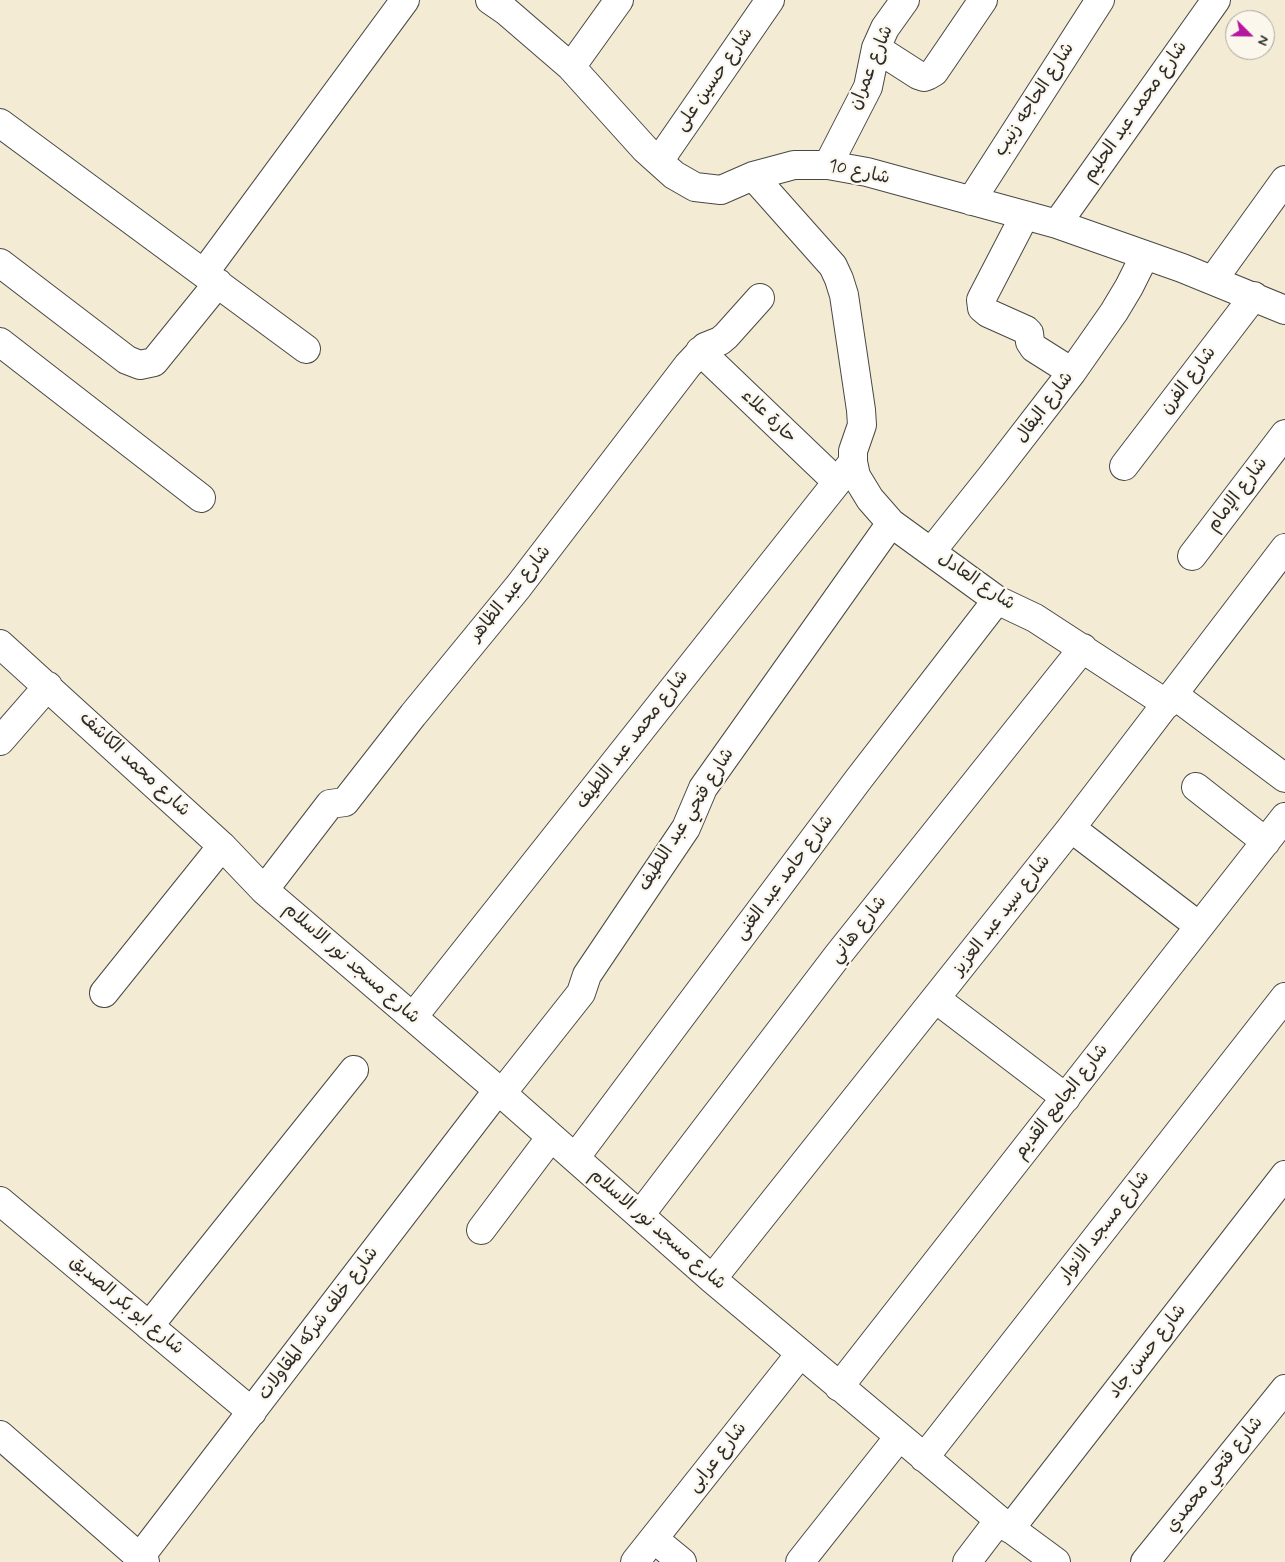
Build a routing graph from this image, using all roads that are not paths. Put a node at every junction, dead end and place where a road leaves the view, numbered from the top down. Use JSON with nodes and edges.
{"nodes":[{"id":1,"x":405,"y":0,"type":"edge"},
{"id":2,"x":618,"y":0,"type":"edge"},
{"id":3,"x":770,"y":0,"type":"edge"},
{"id":4,"x":906,"y":0,"type":"edge"},
{"id":5,"x":983,"y":0,"type":"edge"},
{"id":6,"x":1100,"y":0,"type":"edge"},
{"id":7,"x":1216,"y":0,"type":"edge"},
{"id":8,"x":503,"y":4,"type":"edge"},
{"id":9,"x":876,"y":48,"type":"junction"},
{"id":10,"x":571,"y":68,"type":"junction"},
{"id":11,"x":0,"y":123,"type":"edge"},
{"id":12,"x":659,"y":160,"type":"junction"},
{"id":13,"x":828,"y":165,"type":"junction"},
{"id":14,"x":753,"y":176,"type":"junction"},
{"id":15,"x":1285,"y":180,"type":"edge"},
{"id":16,"x":971,"y":201,"type":"junction"},
{"id":17,"x":1025,"y":216,"type":"junction"},
{"id":18,"x":1057,"y":224,"type":"junction"},
{"id":19,"x":1146,"y":255,"type":"junction"},
{"id":20,"x":0,"y":262,"type":"edge"},
{"id":21,"x":211,"y":278,"type":"junction"},
{"id":22,"x":1213,"y":280,"type":"junction"},
{"id":23,"x":1254,"y":296,"type":"junction"},
{"id":24,"x":760,"y":298,"type":"dead end"},
{"id":25,"x":1285,"y":310,"type":"edge"},
{"id":26,"x":0,"y":342,"type":"edge"},
{"id":27,"x":306,"y":349,"type":"dead end"},
{"id":28,"x":700,"y":351,"type":"junction"},
{"id":29,"x":1072,"y":372,"type":"junction"},
{"id":30,"x":1285,"y":434,"type":"edge"},
{"id":31,"x":849,"y":462,"type":"junction"},
{"id":32,"x":1124,"y":466,"type":"dead end"},
{"id":33,"x":201,"y":498,"type":"dead end"},
{"id":34,"x":891,"y":522,"type":"junction"},
{"id":35,"x":1285,"y":548,"type":"edge"},
{"id":36,"x":931,"y":552,"type":"junction"},
{"id":37,"x":1192,"y":556,"type":"dead end"},
{"id":38,"x":996,"y":600,"type":"junction"},
{"id":39,"x":0,"y":644,"type":"edge"},
{"id":40,"x":1083,"y":648,"type":"junction"},
{"id":41,"x":48,"y":686,"type":"junction"},
{"id":42,"x":1171,"y":699,"type":"junction"},
{"id":43,"x":0,"y":741,"type":"edge"},
{"id":44,"x":1285,"y":778,"type":"edge"},
{"id":45,"x":1196,"y":787,"type":"dead end"},
{"id":46,"x":1285,"y":818,"type":"edge"},
{"id":47,"x":1071,"y":828,"type":"junction"},
{"id":48,"x":1266,"y":842,"type":"junction"},
{"id":49,"x":222,"y":846,"type":"junction"},
{"id":50,"x":264,"y":890,"type":"junction"},
{"id":51,"x":1199,"y":926,"type":"junction"},
{"id":52,"x":104,"y":993,"type":"dead end"},
{"id":53,"x":1285,"y":997,"type":"edge"},
{"id":54,"x":936,"y":999,"type":"junction"},
{"id":55,"x":412,"y":1017,"type":"junction"},
{"id":56,"x":354,"y":1070,"type":"dead end"},
{"id":57,"x":500,"y":1092,"type":"junction"},
{"id":58,"x":1066,"y":1098,"type":"junction"},
{"id":59,"x":551,"y":1137,"type":"junction"},
{"id":60,"x":575,"y":1158,"type":"junction"},
{"id":61,"x":1285,"y":1176,"type":"edge"},
{"id":62,"x":0,"y":1201,"type":"edge"},
{"id":63,"x":640,"y":1215,"type":"junction"},
{"id":64,"x":481,"y":1230,"type":"dead end"},
{"id":65,"x":712,"y":1279,"type":"junction"},
{"id":66,"x":149,"y":1326,"type":"junction"},
{"id":67,"x":800,"y":1354,"type":"junction"},
{"id":68,"x":839,"y":1386,"type":"junction"},
{"id":69,"x":1285,"y":1389,"type":"edge"},
{"id":70,"x":252,"y":1412,"type":"junction"},
{"id":71,"x":0,"y":1435,"type":"edge"},
{"id":72,"x":899,"y":1436,"type":"junction"},
{"id":73,"x":924,"y":1458,"type":"junction"},
{"id":74,"x":1005,"y":1524,"type":"junction"},
{"id":75,"x":654,"y":1539,"type":"junction"},
{"id":76,"x":142,"y":1560,"type":"edge"},
{"id":77,"x":635,"y":1562,"type":"edge"},
{"id":78,"x":682,"y":1562,"type":"edge"},
{"id":79,"x":800,"y":1562,"type":"edge"},
{"id":80,"x":967,"y":1562,"type":"edge"},
{"id":81,"x":1056,"y":1562,"type":"edge"},
{"id":82,"x":1145,"y":1562,"type":"edge"}],
"edges":[{"from":1,"to":21,"type":"street"},
{"from":2,"to":10,"type":"street"},
{"from":3,"to":12,"type":"street","name":"شارع حسين على"},
{"from":4,"to":9,"type":"street","name":"شارع عمران"},
{"from":5,"to":9,"type":"street"},
{"from":6,"to":16,"type":"street","name":"شارع الحاجه زنيب"},
{"from":7,"to":18,"type":"street","name":"شارع محمد عبد الحليم"},
{"from":8,"to":10,"type":"street","name":"شارع 10"},
{"from":9,"to":13,"type":"street","name":"شارع عمران"},
{"from":10,"to":12,"type":"street","name":"شارع 10"},
{"from":11,"to":21,"type":"street"},
{"from":12,"to":14,"type":"street","name":"شارع 10"},
{"from":13,"to":14,"type":"street","name":"شارع 10"},
{"from":13,"to":16,"type":"street","name":"شارع 10"},
{"from":14,"to":31,"type":"street"},
{"from":15,"to":22,"type":"street"},
{"from":16,"to":17,"type":"street","name":"شارع 10"},
{"from":17,"to":18,"type":"street","name":"شارع 10"},
{"from":17,"to":29,"type":"street"},
{"from":18,"to":19,"type":"street","name":"شارع 10"},
{"from":19,"to":22,"type":"street","name":"شارع 10"},
{"from":19,"to":29,"type":"street","name":"شارع البقال"},
{"from":20,"to":21,"type":"street"},
{"from":21,"to":27,"type":"street"},
{"from":22,"to":23,"type":"street","name":"شارع 10"},
{"from":23,"to":25,"type":"street","name":"شارع 10"},
{"from":23,"to":32,"type":"street","name":"شارع الفرن"},
{"from":24,"to":28,"type":"street","name":"شارع عبد الظاهر"},
{"from":26,"to":33,"type":"street"},
{"from":28,"to":31,"type":"street","name":"حارة علاء"},
{"from":28,"to":50,"type":"street","name":"شارع عبد الظاهر"},
{"from":29,"to":36,"type":"street","name":"شارع البقال"},
{"from":30,"to":37,"type":"street","name":"شارع الإمام"},
{"from":31,"to":34,"type":"street","name":"شارع العادل"},
{"from":31,"to":55,"type":"street","name":"شارع محمد عبد اللطيف"},
{"from":34,"to":36,"type":"street","name":"شارع العادل"},
{"from":34,"to":57,"type":"street","name":"شارع فتحي عبد اللطيف"},
{"from":35,"to":42,"type":"street","name":"شارع سيد عبد العزيز"},
{"from":36,"to":38,"type":"street","name":"شارع العادل"},
{"from":38,"to":40,"type":"street","name":"شارع العادل"},
{"from":38,"to":60,"type":"street","name":"شارع حامد عبد الغنى"},
{"from":39,"to":41,"type":"street","name":"شارع محمد الكاشف"},
{"from":40,"to":42,"type":"street","name":"شارع العادل"},
{"from":40,"to":63,"type":"street","name":"شارع هاني"},
{"from":41,"to":43,"type":"street"},
{"from":41,"to":49,"type":"street","name":"شارع محمد الكاشف"},
{"from":42,"to":44,"type":"street","name":"شارع العادل"},
{"from":42,"to":47,"type":"street","name":"شارع سيد عبد العزيز"},
{"from":45,"to":48,"type":"street"},
{"from":46,"to":48,"type":"street","name":"شارع الجامع القديم"},
{"from":47,"to":51,"type":"street"},
{"from":47,"to":54,"type":"street","name":"شارع سيد عبد العزيز"},
{"from":48,"to":51,"type":"street","name":"شارع الجامع القديم"},
{"from":49,"to":50,"type":"street","name":"شارع محمد الكاشف"},
{"from":49,"to":52,"type":"street"},
{"from":50,"to":55,"type":"street","name":"شارع مسجد نور الاسلام"},
{"from":51,"to":58,"type":"street","name":"شارع الجامع القديم"},
{"from":53,"to":73,"type":"street","name":"شارع مسجد الانوار"},
{"from":54,"to":58,"type":"street"},
{"from":54,"to":65,"type":"street","name":"شارع سيد عبد العزيز"},
{"from":55,"to":57,"type":"street","name":"شارع مسجد نور الاسلام"},
{"from":56,"to":66,"type":"street"},
{"from":57,"to":59,"type":"street","name":"شارع مسجد نور الاسلام"},
{"from":57,"to":70,"type":"street","name":"شارع خلف شركه المقاولات"},
{"from":58,"to":68,"type":"street","name":"شارع الجامع القديم"},
{"from":59,"to":60,"type":"street","name":"شارع مسجد نور الاسلام"},
{"from":59,"to":64,"type":"street"},
{"from":60,"to":63,"type":"street","name":"شارع مسجد نور الاسلام"},
{"from":61,"to":74,"type":"street","name":"شارع حسن جاد"},
{"from":62,"to":66,"type":"street","name":"شارع ابو بكر الصديق"},
{"from":63,"to":65,"type":"street","name":"شارع مسجد نور الاسلام"},
{"from":65,"to":67,"type":"street","name":"شارع مسجد نور الاسلام"},
{"from":66,"to":70,"type":"street","name":"شارع ابو بكر الصديق"},
{"from":67,"to":68,"type":"street","name":"شارع مسجد نور الاسلام"},
{"from":67,"to":75,"type":"street","name":"شارع عرابى"},
{"from":68,"to":72,"type":"street","name":"شارع مسجد نور الاسلام"},
{"from":69,"to":82,"type":"street","name":"شارع فتحي محمدي"},
{"from":70,"to":76,"type":"street","name":"شارع خلف شركه المقاولات"},
{"from":71,"to":76,"type":"street"},
{"from":72,"to":73,"type":"street","name":"شارع مسجد نور الاسلام"},
{"from":72,"to":79,"type":"street"},
{"from":73,"to":74,"type":"street","name":"شارع مسجد نور الاسلام"},
{"from":74,"to":80,"type":"street","name":"شارع حسن جاد"},
{"from":74,"to":81,"type":"street","name":"شارع مسجد نور الاسلام"},
{"from":75,"to":77,"type":"street","name":"شارع عرابى"},
{"from":75,"to":78,"type":"street"}]}
